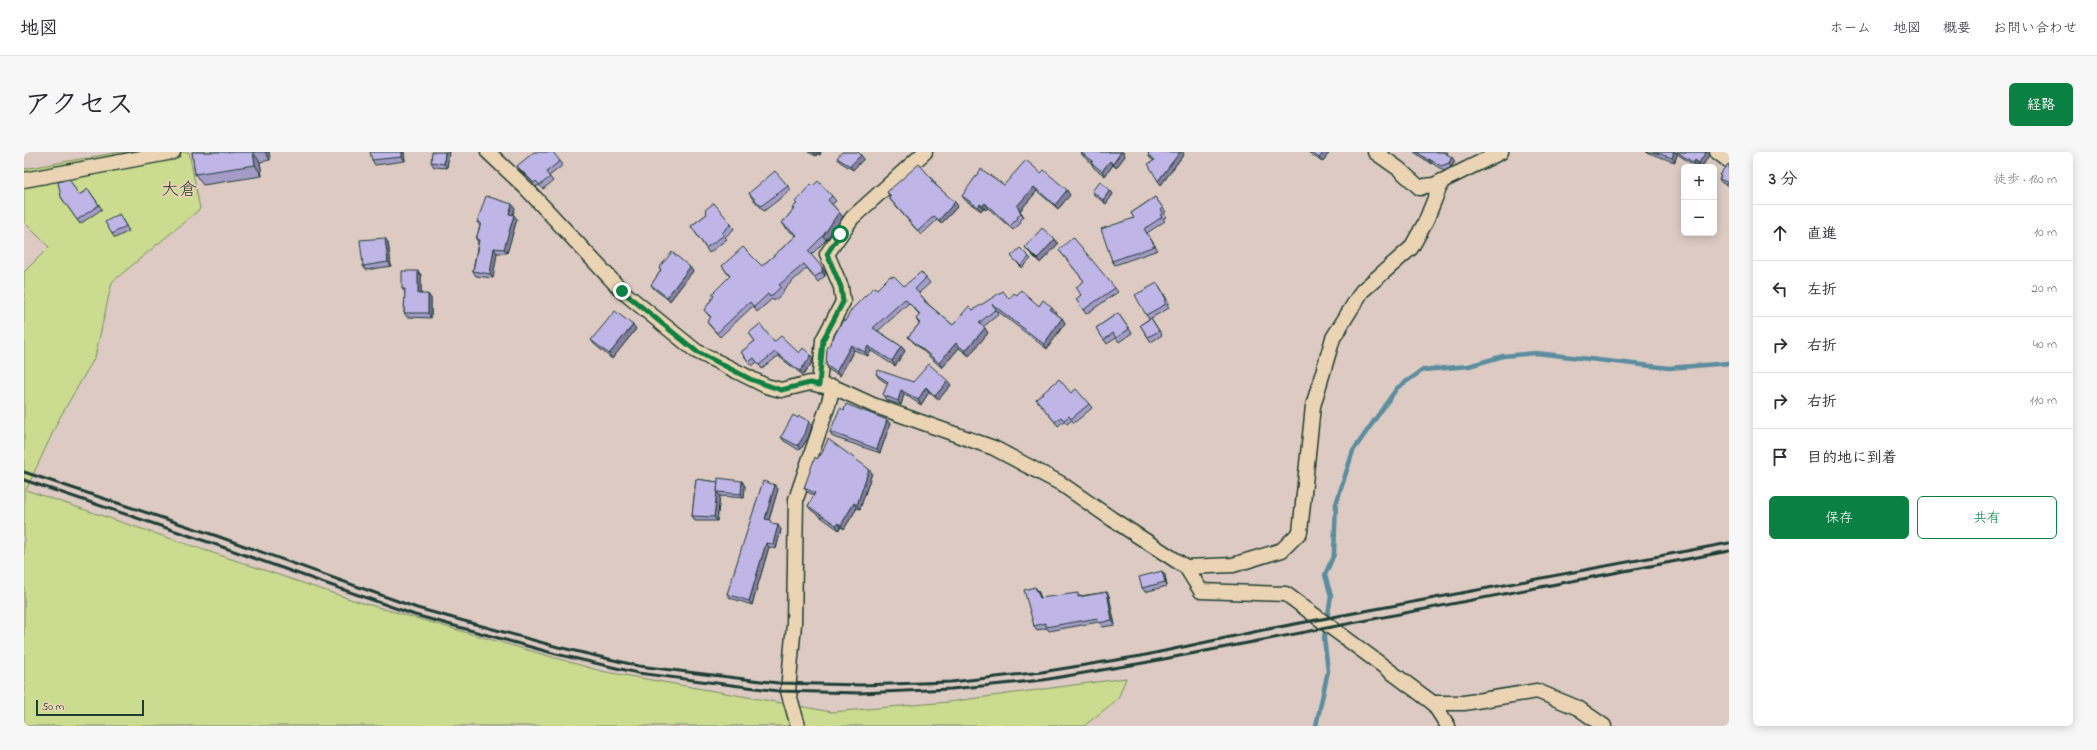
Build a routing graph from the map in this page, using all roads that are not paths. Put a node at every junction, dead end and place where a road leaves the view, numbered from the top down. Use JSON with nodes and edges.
{"nodes":[{"id":1,"x":173,"y":152,"type":"edge"},
{"id":2,"x":488,"y":152,"type":"edge"},
{"id":3,"x":926,"y":152,"type":"edge"},
{"id":4,"x":1375,"y":152,"type":"edge"},
{"id":5,"x":1501,"y":152,"type":"edge"},
{"id":6,"x":1717,"y":152,"type":"edge"},
{"id":7,"x":1729,"y":161,"type":"edge"},
{"id":8,"x":24,"y":180,"type":"edge"},
{"id":9,"x":1442,"y":181,"type":"junction"},
{"id":10,"x":826,"y":386,"type":"junction"},
{"id":11,"x":1186,"y":566,"type":"junction"},
{"id":12,"x":1433,"y":703,"type":"junction"},
{"id":13,"x":798,"y":726,"type":"edge"},
{"id":14,"x":1448,"y":726,"type":"edge"},
{"id":15,"x":1604,"y":726,"type":"edge"}],
"edges":[{"from":1,"to":8,"type":"street"},
{"from":2,"to":10,"type":"street"},
{"from":3,"to":10,"type":"street"},
{"from":4,"to":9,"type":"street"},
{"from":5,"to":9,"type":"street"},
{"from":6,"to":7,"type":"street"},
{"from":9,"to":11,"type":"street"},
{"from":10,"to":11,"type":"street"},
{"from":10,"to":13,"type":"street"},
{"from":11,"to":12,"type":"street"},
{"from":12,"to":14,"type":"street"},
{"from":12,"to":15,"type":"street"}]}
